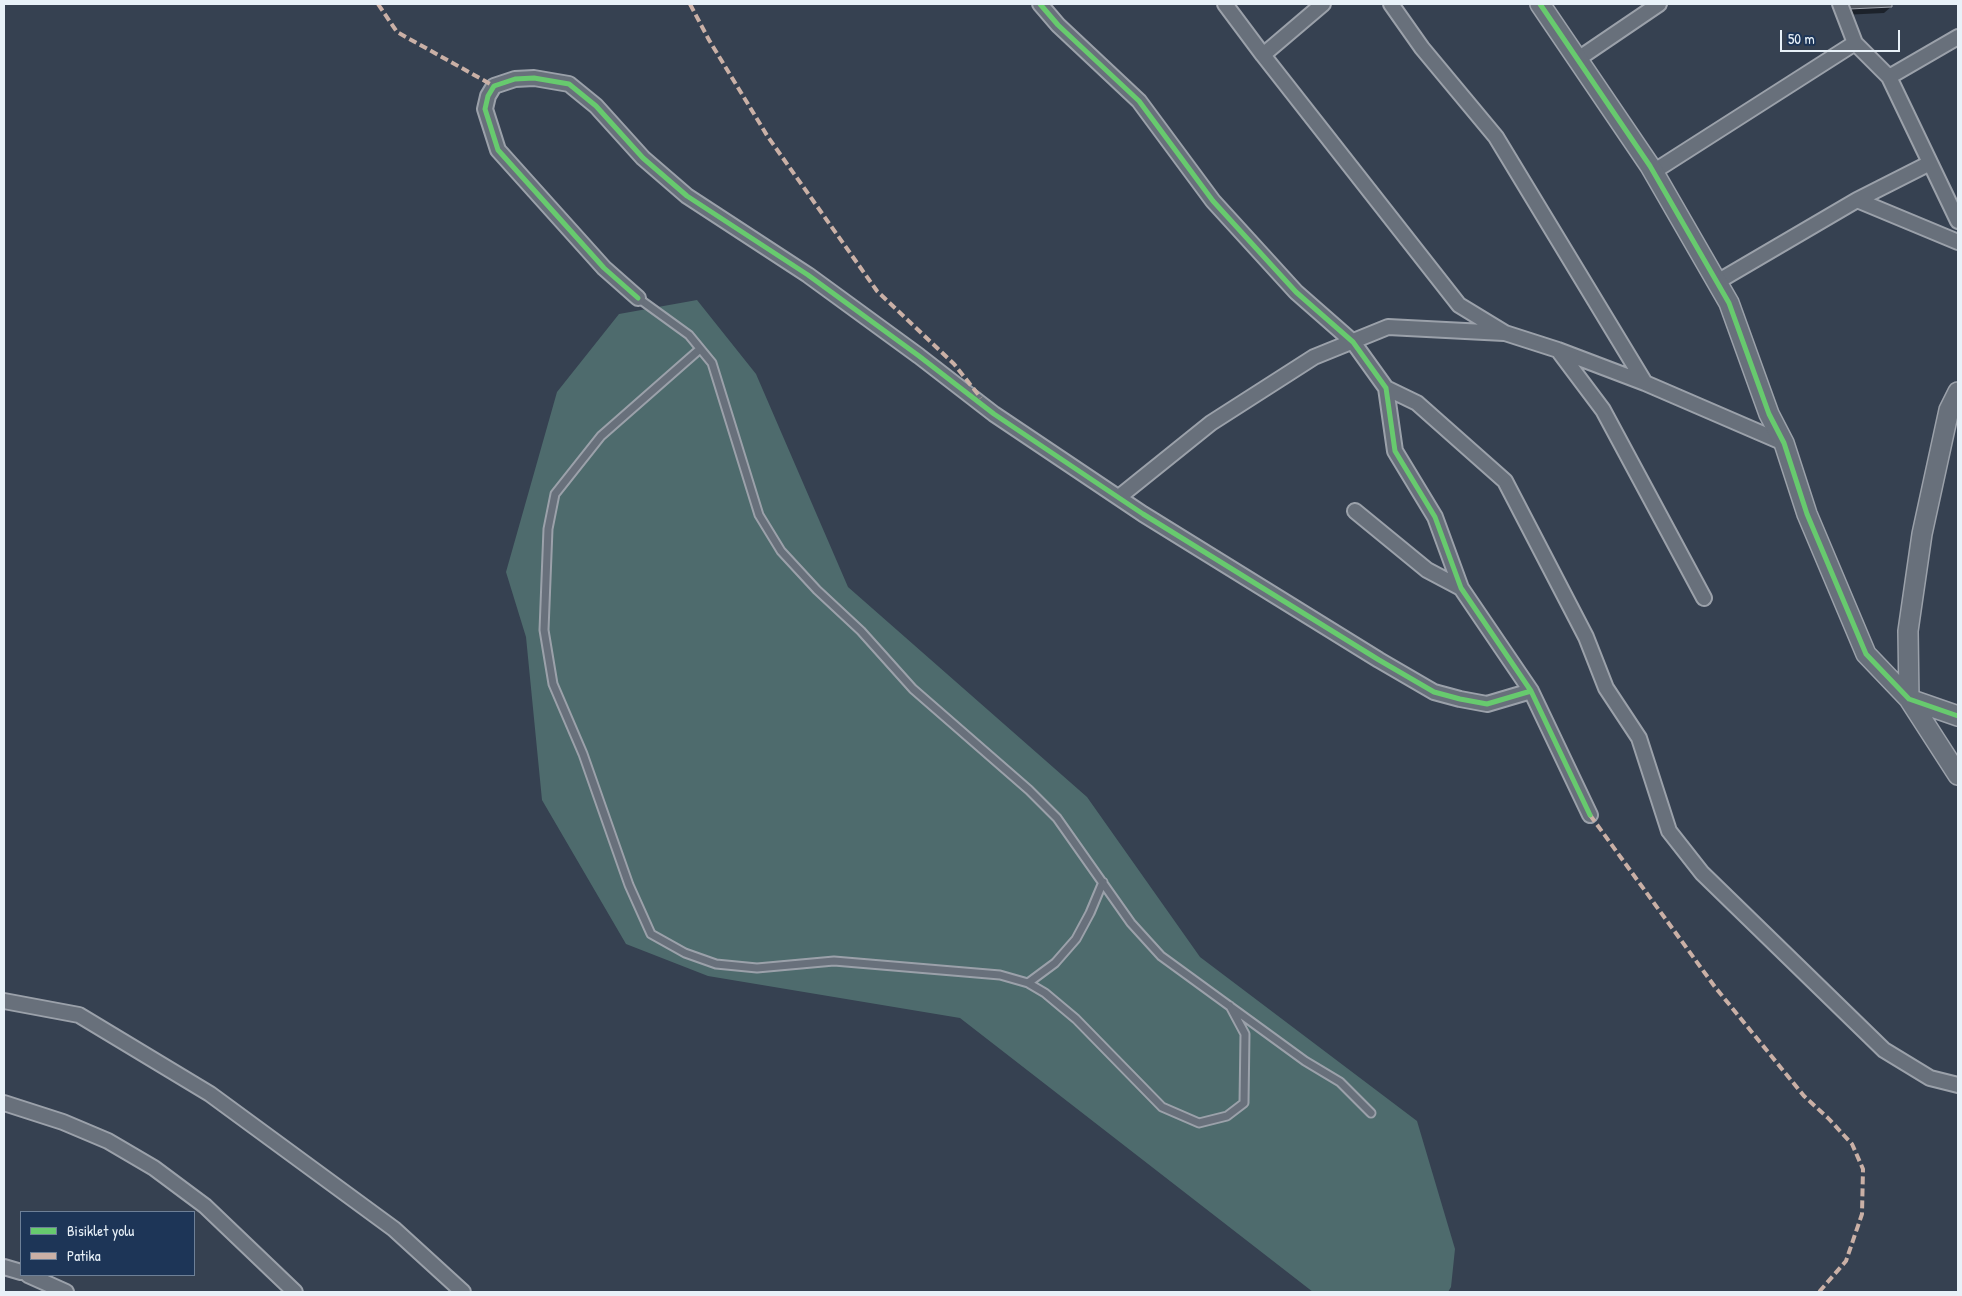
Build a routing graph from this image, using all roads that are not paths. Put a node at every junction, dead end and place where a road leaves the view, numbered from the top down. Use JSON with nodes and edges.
{"nodes":[{"id":1,"x":1040,"y":4,"type":"edge"},
{"id":2,"x":1225,"y":4,"type":"edge"},
{"id":3,"x":1323,"y":4,"type":"edge"},
{"id":4,"x":1390,"y":4,"type":"edge"},
{"id":5,"x":1540,"y":4,"type":"edge"},
{"id":6,"x":1660,"y":4,"type":"edge"},
{"id":7,"x":1840,"y":4,"type":"edge"},
{"id":8,"x":1958,"y":37,"type":"edge"},
{"id":9,"x":1855,"y":43,"type":"junction"},
{"id":10,"x":1263,"y":55,"type":"junction"},
{"id":11,"x":1578,"y":59,"type":"junction"},
{"id":12,"x":1889,"y":77,"type":"junction"},
{"id":13,"x":1930,"y":163,"type":"junction"},
{"id":14,"x":1653,"y":172,"type":"junction"},
{"id":15,"x":1857,"y":200,"type":"junction"},
{"id":16,"x":1958,"y":221,"type":"edge"},
{"id":17,"x":1958,"y":242,"type":"edge"},
{"id":18,"x":1717,"y":282,"type":"junction"},
{"id":19,"x":638,"y":298,"type":"joint"},
{"id":20,"x":1505,"y":333,"type":"junction"},
{"id":21,"x":1353,"y":342,"type":"junction"},
{"id":22,"x":700,"y":349,"type":"junction"},
{"id":23,"x":1558,"y":350,"type":"junction"},
{"id":24,"x":1645,"y":383,"type":"junction"},
{"id":25,"x":1386,"y":388,"type":"junction"},
{"id":26,"x":1958,"y":392,"type":"edge"},
{"id":27,"x":1784,"y":443,"type":"junction"},
{"id":28,"x":1119,"y":497,"type":"junction"},
{"id":29,"x":1356,"y":511,"type":"dead end"},
{"id":30,"x":1461,"y":588,"type":"junction"},
{"id":31,"x":1704,"y":598,"type":"dead end"},
{"id":32,"x":1531,"y":692,"type":"junction"},
{"id":33,"x":1910,"y":699,"type":"junction"},
{"id":34,"x":1958,"y":716,"type":"edge"},
{"id":35,"x":1958,"y":776,"type":"edge"},
{"id":36,"x":1590,"y":815,"type":"dead end"},
{"id":37,"x":1103,"y":882,"type":"junction"},
{"id":38,"x":1028,"y":983,"type":"junction"},
{"id":39,"x":4,"y":1001,"type":"edge"},
{"id":40,"x":1230,"y":1006,"type":"junction"},
{"id":41,"x":1958,"y":1085,"type":"edge"},
{"id":42,"x":4,"y":1103,"type":"edge"},
{"id":43,"x":1371,"y":1113,"type":"dead end"},
{"id":44,"x":4,"y":1267,"type":"edge"},
{"id":45,"x":20,"y":1272,"type":"edge"},
{"id":46,"x":30,"y":1276,"type":"edge"},
{"id":47,"x":66,"y":1292,"type":"edge"},
{"id":48,"x":295,"y":1292,"type":"edge"},
{"id":49,"x":463,"y":1292,"type":"edge"}],
"edges":[{"from":1,"to":21,"type":"street"},
{"from":2,"to":10,"type":"street"},
{"from":3,"to":10,"type":"street"},
{"from":4,"to":24,"type":"street"},
{"from":5,"to":11,"type":"street"},
{"from":6,"to":11,"type":"street"},
{"from":7,"to":9,"type":"street"},
{"from":8,"to":12,"type":"street"},
{"from":9,"to":12,"type":"street"},
{"from":9,"to":14,"type":"street"},
{"from":10,"to":20,"type":"street"},
{"from":11,"to":14,"type":"street"},
{"from":12,"to":13,"type":"street"},
{"from":13,"to":15,"type":"street"},
{"from":13,"to":16,"type":"street"},
{"from":14,"to":18,"type":"street"},
{"from":15,"to":17,"type":"street"},
{"from":15,"to":18,"type":"street"},
{"from":18,"to":27,"type":"street"},
{"from":19,"to":22,"type":"lane"},
{"from":19,"to":28,"type":"street"},
{"from":20,"to":21,"type":"street"},
{"from":20,"to":23,"type":"street"},
{"from":21,"to":25,"type":"street"},
{"from":21,"to":28,"type":"street"},
{"from":22,"to":37,"type":"lane"},
{"from":22,"to":38,"type":"lane"},
{"from":23,"to":24,"type":"street"},
{"from":23,"to":31,"type":"street"},
{"from":24,"to":27,"type":"street"},
{"from":25,"to":30,"type":"street"},
{"from":25,"to":41,"type":"street"},
{"from":26,"to":33,"type":"street"},
{"from":27,"to":33,"type":"street"},
{"from":28,"to":32,"type":"street"},
{"from":29,"to":30,"type":"street"},
{"from":30,"to":32,"type":"street"},
{"from":32,"to":36,"type":"street"},
{"from":33,"to":34,"type":"street"},
{"from":33,"to":35,"type":"street"},
{"from":37,"to":38,"type":"lane"},
{"from":37,"to":40,"type":"lane"},
{"from":38,"to":40,"type":"lane"},
{"from":39,"to":49,"type":"street"},
{"from":40,"to":43,"type":"lane"},
{"from":42,"to":48,"type":"street"},
{"from":44,"to":45,"type":"street"},
{"from":46,"to":47,"type":"street"}]}
